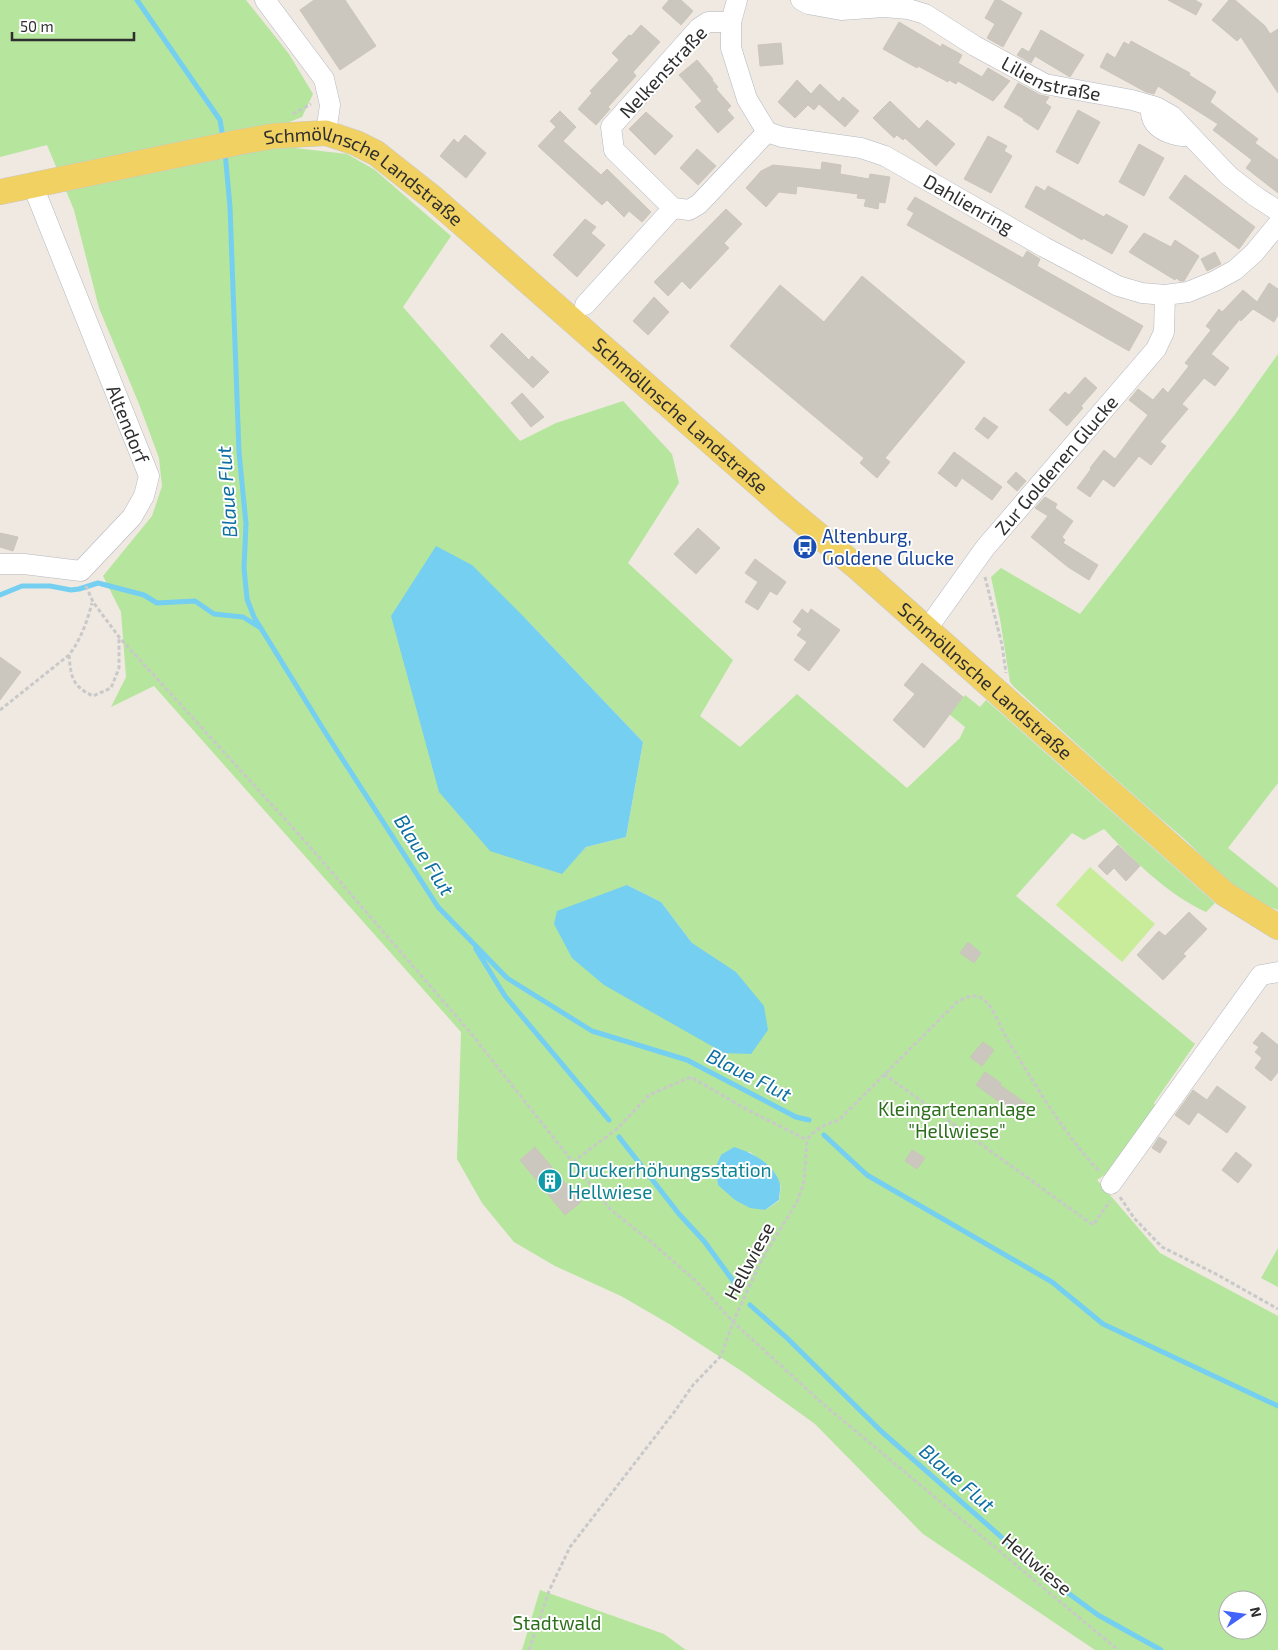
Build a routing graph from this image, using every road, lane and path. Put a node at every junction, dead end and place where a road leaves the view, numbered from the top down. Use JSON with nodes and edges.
{"nodes":[{"id":1,"x":265,"y":0,"type":"edge"},
{"id":2,"x":737,"y":0,"type":"edge"},
{"id":3,"x":801,"y":0,"type":"edge"},
{"id":4,"x":732,"y":22,"type":"junction"},
{"id":5,"x":767,"y":132,"type":"junction"},
{"id":6,"x":326,"y":133,"type":"junction"},
{"id":7,"x":33,"y":186,"type":"junction"},
{"id":8,"x":0,"y":192,"type":"edge"},
{"id":9,"x":673,"y":208,"type":"junction"},
{"id":10,"x":1278,"y":211,"type":"edge"},
{"id":11,"x":1278,"y":224,"type":"edge"},
{"id":12,"x":1165,"y":295,"type":"junction"},
{"id":13,"x":585,"y":305,"type":"dead end"},
{"id":14,"x":0,"y":564,"type":"edge"},
{"id":15,"x":983,"y":568,"type":"dead end"},
{"id":16,"x":89,"y":594,"type":"dead end"},
{"id":17,"x":93,"y":602,"type":"junction"},
{"id":18,"x":927,"y":629,"type":"junction"},
{"id":19,"x":119,"y":636,"type":"junction"},
{"id":20,"x":69,"y":655,"type":"junction"},
{"id":21,"x":1006,"y":674,"type":"dead end"},
{"id":22,"x":0,"y":710,"type":"edge"},
{"id":23,"x":1278,"y":927,"type":"edge"},
{"id":24,"x":1278,"y":972,"type":"edge"},
{"id":25,"x":884,"y":1074,"type":"junction"},
{"id":26,"x":807,"y":1140,"type":"junction"},
{"id":27,"x":573,"y":1162,"type":"junction"},
{"id":28,"x":1114,"y":1188,"type":"junction"},
{"id":29,"x":1278,"y":1309,"type":"edge"},
{"id":30,"x":733,"y":1322,"type":"junction"},
{"id":31,"x":529,"y":1650,"type":"edge"},
{"id":32,"x":1118,"y":1650,"type":"edge"}],
"edges":[{"from":1,"to":6,"type":"street"},
{"from":2,"to":4,"type":"street"},
{"from":3,"to":10,"type":"street","name":"Lilienstraße"},
{"from":4,"to":5,"type":"street"},
{"from":4,"to":9,"type":"street","name":"Nelkenstraße"},
{"from":5,"to":9,"type":"street"},
{"from":5,"to":12,"type":"street","name":"Dahlienring"},
{"from":6,"to":7,"type":"main road","name":"Schmöllnsche Landstraße"},
{"from":6,"to":18,"type":"main road","name":"Schmöllnsche Landstraße"},
{"from":7,"to":8,"type":"main road","name":"Schmöllnsche Landstraße"},
{"from":7,"to":14,"type":"street","name":"Altendorf"},
{"from":9,"to":13,"type":"street"},
{"from":11,"to":12,"type":"street","name":"Dahlienring"},
{"from":12,"to":18,"type":"street","name":"Zur Goldenen Glucke"},
{"from":15,"to":21,"type":"path"},
{"from":16,"to":17,"type":"path"},
{"from":17,"to":19,"type":"path"},
{"from":17,"to":20,"type":"path"},
{"from":18,"to":23,"type":"main road","name":"Schmöllnsche Landstraße"},
{"from":19,"to":20,"type":"path"},
{"from":19,"to":27,"type":"path"},
{"from":20,"to":22,"type":"path"},
{"from":24,"to":28,"type":"street"},
{"from":25,"to":26,"type":"path"},
{"from":25,"to":28,"type":"path"},
{"from":25,"to":28,"type":"path"},
{"from":26,"to":27,"type":"path"},
{"from":26,"to":30,"type":"path","name":"Hellwiese"},
{"from":27,"to":30,"type":"path"},
{"from":28,"to":29,"type":"path"},
{"from":30,"to":31,"type":"path"},
{"from":30,"to":32,"type":"path","name":"Hellwiese"}]}
